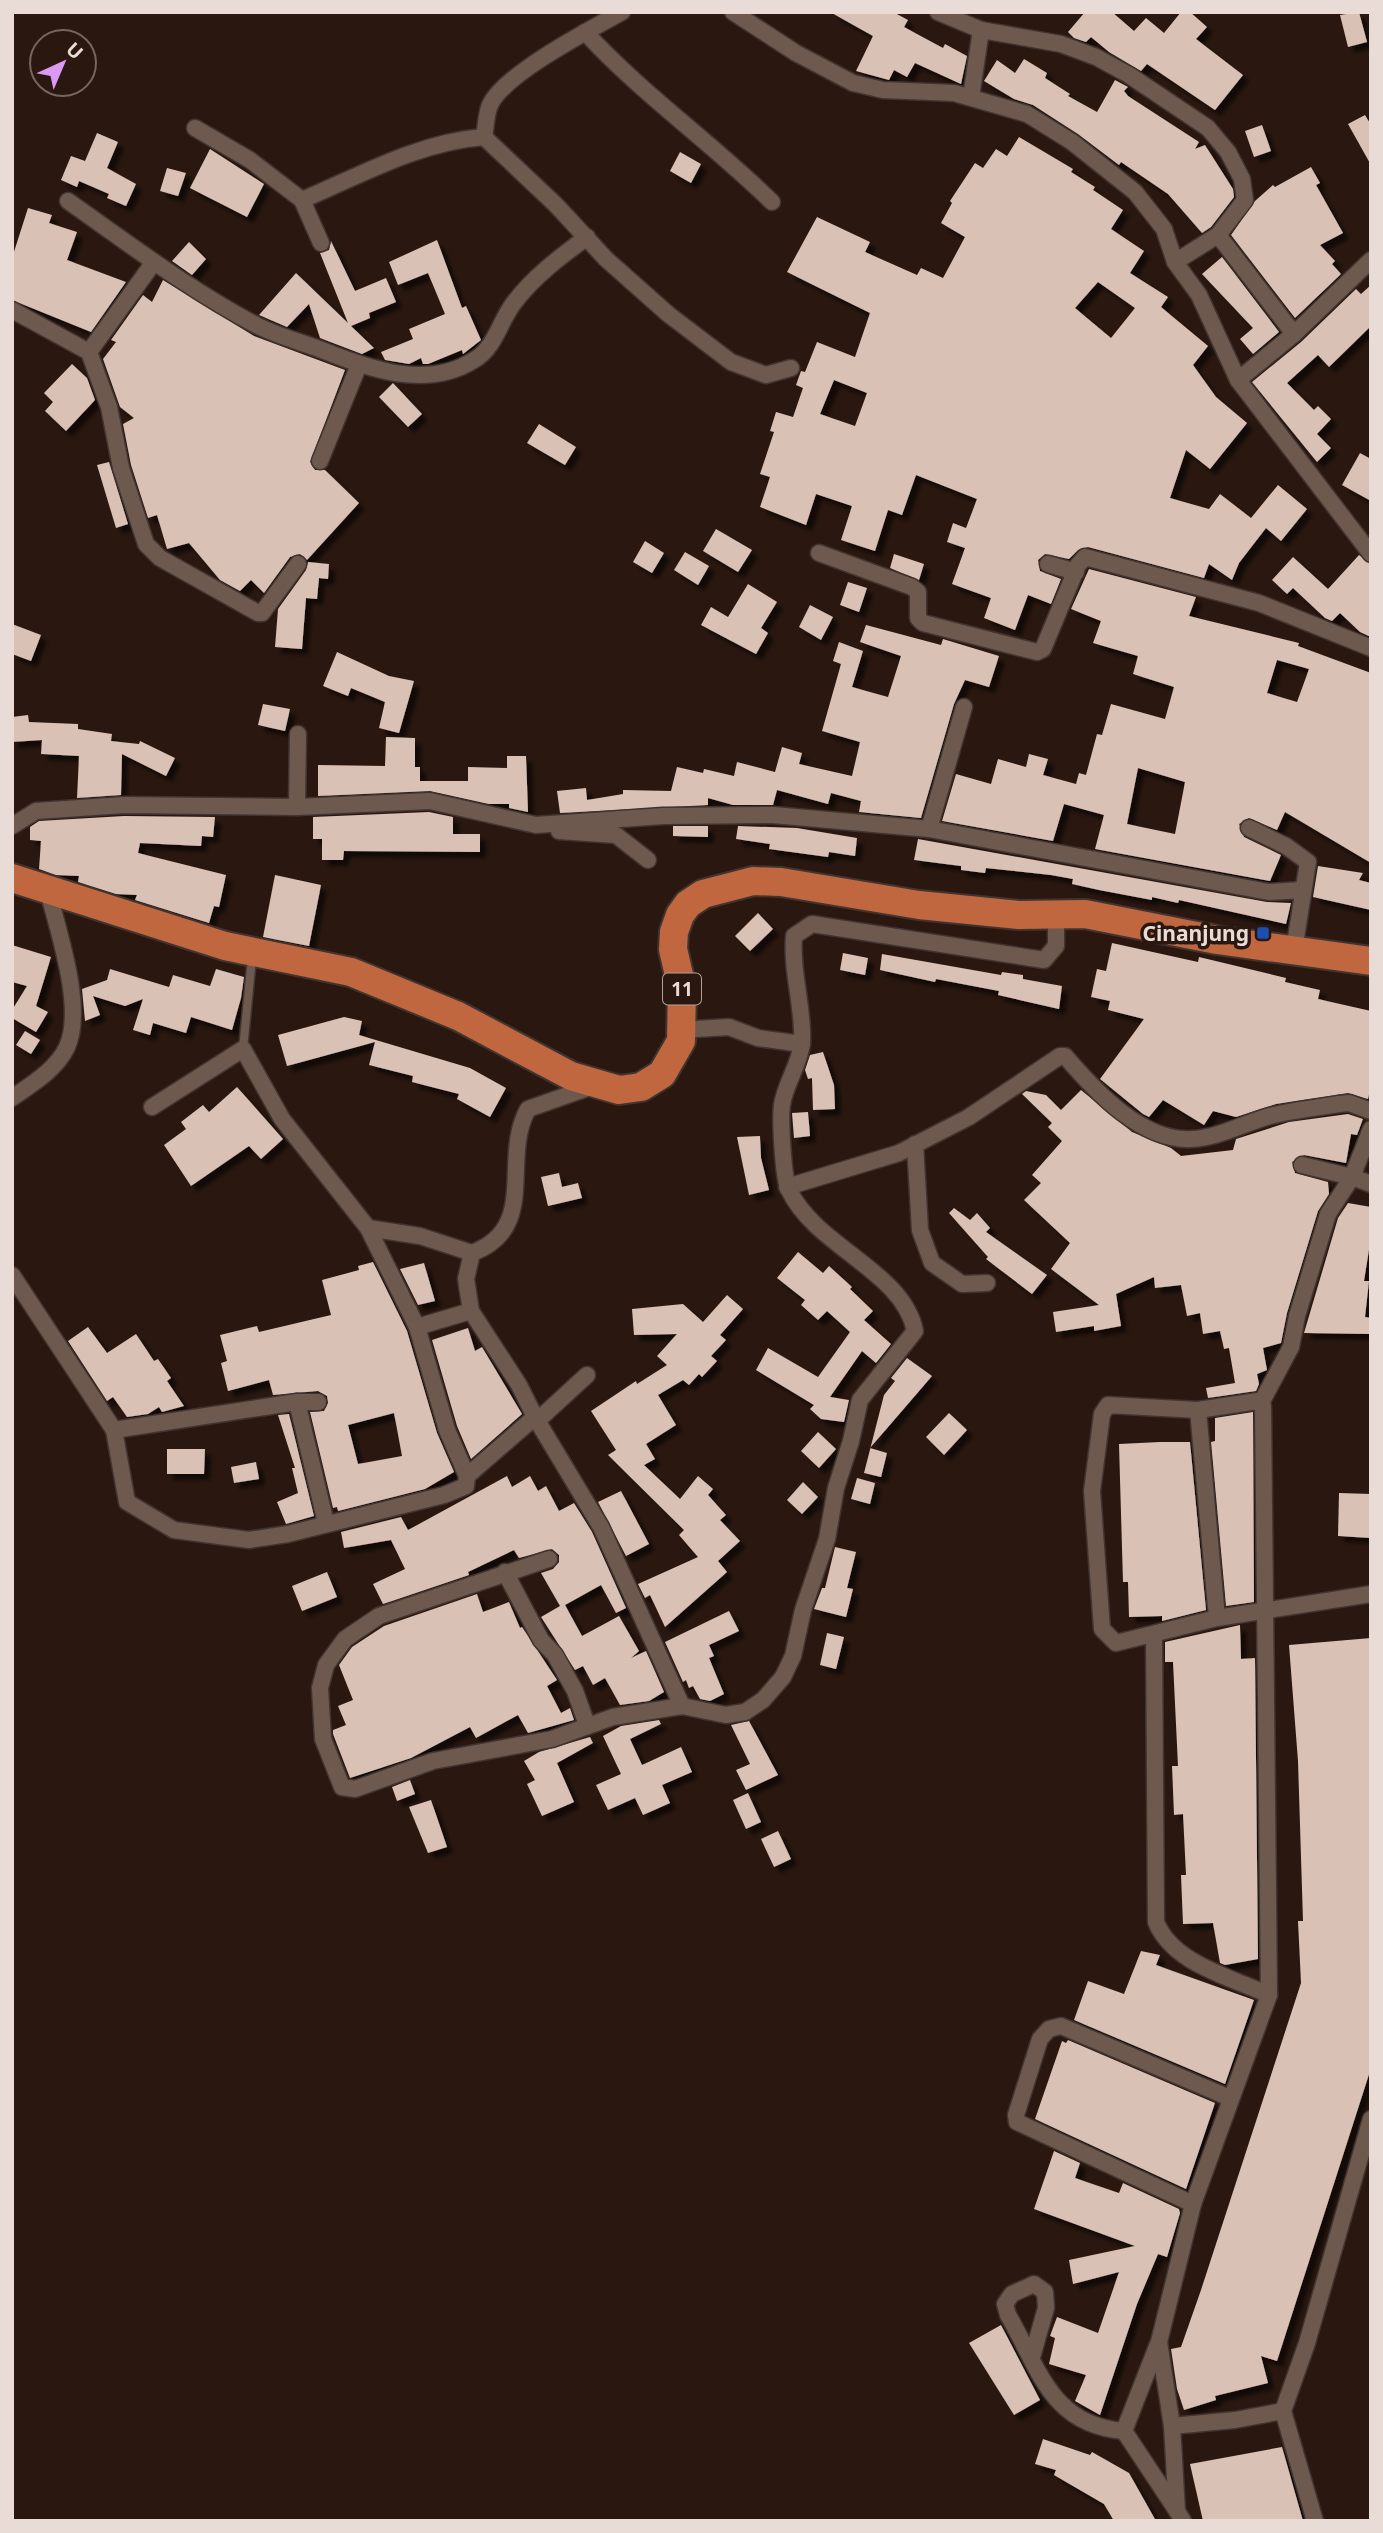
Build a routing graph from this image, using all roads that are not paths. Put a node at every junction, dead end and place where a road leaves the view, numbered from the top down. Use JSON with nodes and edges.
{"nodes":[{"id":1,"x":622,"y":12,"type":"edge"},
{"id":2,"x":939,"y":12,"type":"edge"},
{"id":3,"x":737,"y":13,"type":"edge"},
{"id":4,"x":981,"y":30,"type":"junction"},
{"id":5,"x":585,"y":32,"type":"junction"},
{"id":6,"x":971,"y":97,"type":"junction"},
{"id":7,"x":195,"y":128,"type":"dead end"},
{"id":8,"x":484,"y":137,"type":"junction"},
{"id":9,"x":302,"y":200,"type":"junction"},
{"id":10,"x":68,"y":201,"type":"dead end"},
{"id":11,"x":772,"y":202,"type":"dead end"},
{"id":12,"x":1218,"y":235,"type":"junction"},
{"id":13,"x":587,"y":237,"type":"junction"},
{"id":14,"x":321,"y":243,"type":"dead end"},
{"id":15,"x":1371,"y":260,"type":"edge"},
{"id":16,"x":154,"y":262,"type":"junction"},
{"id":17,"x":1175,"y":262,"type":"junction"},
{"id":18,"x":12,"y":310,"type":"edge"},
{"id":19,"x":1294,"y":334,"type":"junction"},
{"id":20,"x":89,"y":352,"type":"junction"},
{"id":21,"x":358,"y":366,"type":"junction"},
{"id":22,"x":791,"y":369,"type":"dead end"},
{"id":23,"x":1238,"y":380,"type":"junction"},
{"id":24,"x":320,"y":461,"type":"dead end"},
{"id":25,"x":819,"y":552,"type":"dead end"},
{"id":26,"x":1371,"y":554,"type":"edge"},
{"id":27,"x":298,"y":564,"type":"dead end"},
{"id":28,"x":1048,"y":564,"type":"dead end"},
{"id":29,"x":1076,"y":572,"type":"junction"},
{"id":30,"x":1371,"y":648,"type":"edge"},
{"id":31,"x":964,"y":708,"type":"dead end"},
{"id":32,"x":298,"y":734,"type":"dead end"},
{"id":33,"x":297,"y":807,"type":"junction"},
{"id":34,"x":536,"y":825,"type":"junction"},
{"id":35,"x":12,"y":826,"type":"edge"},
{"id":36,"x":1248,"y":828,"type":"dead end"},
{"id":37,"x":929,"y":829,"type":"junction"},
{"id":38,"x":648,"y":860,"type":"dead end"},
{"id":39,"x":12,"y":878,"type":"edge"},
{"id":40,"x":47,"y":887,"type":"junction"},
{"id":41,"x":1302,"y":890,"type":"junction"},
{"id":42,"x":1056,"y":913,"type":"junction"},
{"id":43,"x":1294,"y":950,"type":"junction"},
{"id":44,"x":253,"y":952,"type":"junction"},
{"id":45,"x":1371,"y":961,"type":"edge"},
{"id":46,"x":680,"y":1030,"type":"junction"},
{"id":47,"x":802,"y":1044,"type":"junction"},
{"id":48,"x":243,"y":1049,"type":"junction"},
{"id":49,"x":596,"y":1084,"type":"junction"},
{"id":50,"x":12,"y":1098,"type":"edge"},
{"id":51,"x":152,"y":1107,"type":"dead end"},
{"id":52,"x":1371,"y":1111,"type":"edge"},
{"id":53,"x":1371,"y":1129,"type":"edge"},
{"id":54,"x":915,"y":1144,"type":"junction"},
{"id":55,"x":1302,"y":1165,"type":"dead end"},
{"id":56,"x":1352,"y":1177,"type":"junction"},
{"id":57,"x":1371,"y":1184,"type":"edge"},
{"id":58,"x":787,"y":1187,"type":"junction"},
{"id":59,"x":368,"y":1228,"type":"junction"},
{"id":60,"x":472,"y":1253,"type":"junction"},
{"id":61,"x":12,"y":1275,"type":"edge"},
{"id":62,"x":986,"y":1283,"type":"dead end"},
{"id":63,"x":471,"y":1311,"type":"junction"},
{"id":64,"x":417,"y":1327,"type":"junction"},
{"id":65,"x":587,"y":1376,"type":"dead end"},
{"id":66,"x":297,"y":1402,"type":"junction"},
{"id":67,"x":318,"y":1402,"type":"dead end"},
{"id":68,"x":1261,"y":1403,"type":"junction"},
{"id":69,"x":1198,"y":1410,"type":"junction"},
{"id":70,"x":536,"y":1419,"type":"junction"},
{"id":71,"x":114,"y":1430,"type":"junction"},
{"id":72,"x":467,"y":1476,"type":"junction"},
{"id":73,"x":326,"y":1523,"type":"junction"},
{"id":74,"x":549,"y":1559,"type":"dead end"},
{"id":75,"x":505,"y":1572,"type":"junction"},
{"id":76,"x":1371,"y":1594,"type":"edge"},
{"id":77,"x":1267,"y":1612,"type":"junction"},
{"id":78,"x":1217,"y":1618,"type":"junction"},
{"id":79,"x":1154,"y":1635,"type":"junction"},
{"id":80,"x":682,"y":1706,"type":"junction"},
{"id":81,"x":587,"y":1725,"type":"junction"},
{"id":82,"x":1269,"y":1995,"type":"junction"},
{"id":83,"x":1230,"y":2098,"type":"junction"},
{"id":84,"x":1371,"y":2119,"type":"edge"},
{"id":85,"x":1193,"y":2204,"type":"junction"},
{"id":86,"x":1159,"y":2342,"type":"junction"},
{"id":87,"x":1032,"y":2357,"type":"dead end"},
{"id":88,"x":1283,"y":2411,"type":"junction"},
{"id":89,"x":1172,"y":2426,"type":"junction"},
{"id":90,"x":1124,"y":2431,"type":"junction"},
{"id":91,"x":1180,"y":2516,"type":"edge"},
{"id":92,"x":1315,"y":2521,"type":"edge"}],
"edges":[{"from":1,"to":5,"type":"street"},
{"from":2,"to":4,"type":"street"},
{"from":3,"to":6,"type":"street"},
{"from":4,"to":6,"type":"street"},
{"from":4,"to":12,"type":"street"},
{"from":5,"to":8,"type":"street"},
{"from":5,"to":11,"type":"street"},
{"from":6,"to":17,"type":"street"},
{"from":7,"to":9,"type":"street"},
{"from":8,"to":9,"type":"street"},
{"from":8,"to":13,"type":"street"},
{"from":9,"to":14,"type":"street"},
{"from":10,"to":16,"type":"street"},
{"from":12,"to":17,"type":"street"},
{"from":12,"to":19,"type":"street"},
{"from":13,"to":21,"type":"street"},
{"from":13,"to":22,"type":"street"},
{"from":15,"to":19,"type":"street"},
{"from":16,"to":20,"type":"street"},
{"from":16,"to":21,"type":"street"},
{"from":17,"to":23,"type":"street"},
{"from":18,"to":20,"type":"street"},
{"from":19,"to":23,"type":"street"},
{"from":20,"to":27,"type":"street"},
{"from":21,"to":24,"type":"street"},
{"from":23,"to":26,"type":"street"},
{"from":25,"to":29,"type":"street"},
{"from":28,"to":29,"type":"street"},
{"from":29,"to":30,"type":"street"},
{"from":31,"to":37,"type":"street"},
{"from":32,"to":33,"type":"street"},
{"from":33,"to":34,"type":"street"},
{"from":33,"to":35,"type":"street"},
{"from":34,"to":37,"type":"street"},
{"from":34,"to":38,"type":"street"},
{"from":36,"to":41,"type":"street"},
{"from":37,"to":41,"type":"street"},
{"from":39,"to":40,"type":"highway","number":"11"},
{"from":40,"to":44,"type":"highway","number":"11"},
{"from":40,"to":50,"type":"street"},
{"from":41,"to":43,"type":"street"},
{"from":42,"to":43,"type":"highway","number":"11"},
{"from":42,"to":46,"type":"highway","number":"11"},
{"from":42,"to":47,"type":"street"},
{"from":43,"to":45,"type":"highway","number":"11"},
{"from":44,"to":48,"type":"lane"},
{"from":44,"to":49,"type":"highway","number":"11"},
{"from":46,"to":47,"type":"street"},
{"from":46,"to":49,"type":"highway","number":"11"},
{"from":47,"to":58,"type":"street"},
{"from":48,"to":51,"type":"street"},
{"from":48,"to":59,"type":"street"},
{"from":49,"to":60,"type":"street"},
{"from":52,"to":54,"type":"street"},
{"from":53,"to":56,"type":"street"},
{"from":54,"to":58,"type":"street"},
{"from":54,"to":62,"type":"street"},
{"from":55,"to":56,"type":"street"},
{"from":56,"to":57,"type":"street"},
{"from":56,"to":68,"type":"street"},
{"from":58,"to":80,"type":"street"},
{"from":59,"to":60,"type":"street"},
{"from":59,"to":64,"type":"street"},
{"from":60,"to":63,"type":"street"},
{"from":61,"to":71,"type":"street"},
{"from":63,"to":64,"type":"street"},
{"from":63,"to":70,"type":"street"},
{"from":64,"to":72,"type":"street"},
{"from":65,"to":70,"type":"street"},
{"from":66,"to":67,"type":"street"},
{"from":66,"to":71,"type":"street"},
{"from":66,"to":73,"type":"street"},
{"from":68,"to":69,"type":"street"},
{"from":68,"to":77,"type":"street"},
{"from":69,"to":78,"type":"street"},
{"from":69,"to":79,"type":"street"},
{"from":70,"to":72,"type":"street"},
{"from":70,"to":80,"type":"street"},
{"from":71,"to":73,"type":"street"},
{"from":72,"to":73,"type":"street"},
{"from":74,"to":75,"type":"street"},
{"from":75,"to":81,"type":"street"},
{"from":75,"to":81,"type":"street"},
{"from":76,"to":77,"type":"street"},
{"from":77,"to":78,"type":"street"},
{"from":77,"to":82,"type":"street"},
{"from":78,"to":79,"type":"street"},
{"from":79,"to":82,"type":"street"},
{"from":80,"to":81,"type":"street"},
{"from":82,"to":83,"type":"street"},
{"from":83,"to":85,"type":"street"},
{"from":83,"to":85,"type":"street"},
{"from":84,"to":88,"type":"street"},
{"from":85,"to":86,"type":"street"},
{"from":86,"to":89,"type":"street"},
{"from":86,"to":90,"type":"street"},
{"from":87,"to":90,"type":"street"},
{"from":88,"to":89,"type":"street"},
{"from":88,"to":92,"type":"street"},
{"from":89,"to":91,"type":"street"},
{"from":90,"to":91,"type":"street"}]}
